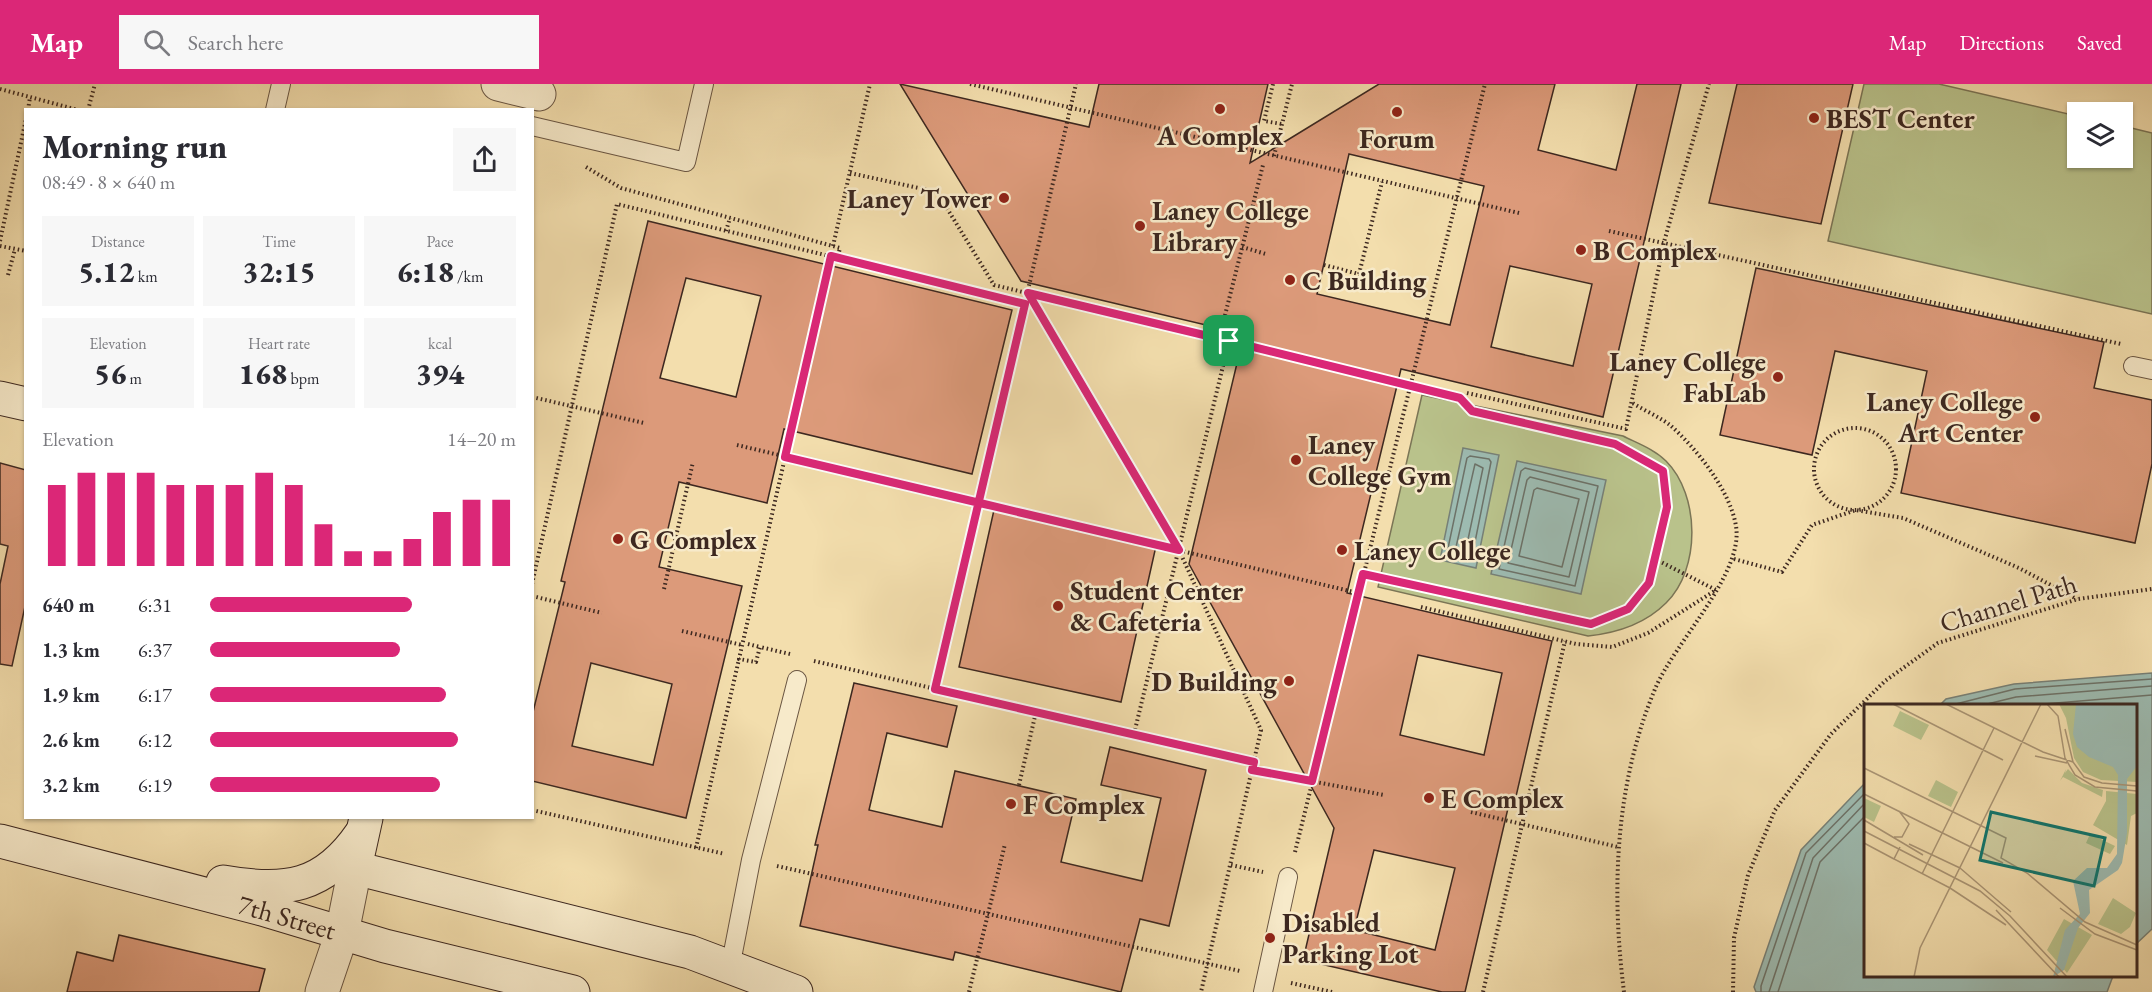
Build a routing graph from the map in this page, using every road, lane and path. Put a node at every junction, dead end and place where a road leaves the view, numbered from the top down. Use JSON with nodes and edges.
{"nodes":[{"id":1,"x":95,"y":84,"type":"edge"},
{"id":2,"x":281,"y":84,"type":"edge"},
{"id":3,"x":498,"y":84,"type":"edge"},
{"id":4,"x":704,"y":84,"type":"edge"},
{"id":5,"x":870,"y":84,"type":"edge"},
{"id":6,"x":970,"y":84,"type":"edge"},
{"id":7,"x":1077,"y":84,"type":"edge"},
{"id":8,"x":1272,"y":84,"type":"edge"},
{"id":9,"x":1292,"y":84,"type":"edge"},
{"id":10,"x":1485,"y":84,"type":"edge"},
{"id":11,"x":1709,"y":84,"type":"edge"},
{"id":12,"x":0,"y":89,"type":"edge"},
{"id":13,"x":30,"y":97,"type":"junction"},
{"id":14,"x":538,"y":99,"type":"edge"},
{"id":15,"x":28,"y":108,"type":"edge"},
{"id":16,"x":71,"y":108,"type":"edge"},
{"id":17,"x":89,"y":108,"type":"edge"},
{"id":18,"x":275,"y":108,"type":"edge"},
{"id":19,"x":1071,"y":108,"type":"junction"},
{"id":20,"x":1282,"y":124,"type":"junction"},
{"id":21,"x":534,"y":126,"type":"edge"},
{"id":22,"x":24,"y":129,"type":"edge"},
{"id":23,"x":1274,"y":156,"type":"junction"},
{"id":24,"x":1263,"y":165,"type":"dead end"},
{"id":25,"x":584,"y":167,"type":"dead end"},
{"id":26,"x":850,"y":173,"type":"junction"},
{"id":27,"x":1382,"y":182,"type":"junction"},
{"id":28,"x":1456,"y":200,"type":"junction"},
{"id":29,"x":1520,"y":213,"type":"dead end"},
{"id":30,"x":730,"y":218,"type":"junction"},
{"id":31,"x":726,"y":231,"type":"junction"},
{"id":32,"x":1609,"y":231,"type":"dead end"},
{"id":33,"x":1664,"y":242,"type":"junction"},
{"id":34,"x":0,"y":243,"type":"edge"},
{"id":35,"x":833,"y":246,"type":"junction"},
{"id":36,"x":1242,"y":247,"type":"junction"},
{"id":37,"x":15,"y":249,"type":"junction"},
{"id":38,"x":24,"y":251,"type":"edge"},
{"id":39,"x":839,"y":252,"type":"dead end"},
{"id":40,"x":1266,"y":254,"type":"dead end"},
{"id":41,"x":831,"y":256,"type":"junction"},
{"id":42,"x":1324,"y":265,"type":"dead end"},
{"id":43,"x":8,"y":275,"type":"dead end"},
{"id":44,"x":1028,"y":293,"type":"junction"},
{"id":45,"x":1025,"y":304,"type":"junction"},
{"id":46,"x":1229,"y":341,"type":"junction"},
{"id":47,"x":2133,"y":366,"type":"joint"},
{"id":48,"x":2152,"y":370,"type":"edge"},
{"id":49,"x":1410,"y":385,"type":"junction"},
{"id":50,"x":1467,"y":393,"type":"dead end"},
{"id":51,"x":534,"y":397,"type":"edge"},
{"id":52,"x":0,"y":398,"type":"edge"},
{"id":53,"x":1631,"y":402,"type":"junction"},
{"id":54,"x":24,"y":404,"type":"edge"},
{"id":55,"x":573,"y":406,"type":"junction"},
{"id":56,"x":644,"y":423,"type":"dead end"},
{"id":57,"x":737,"y":445,"type":"dead end"},
{"id":58,"x":785,"y":457,"type":"junction"},
{"id":59,"x":693,"y":462,"type":"dead end"},
{"id":60,"x":978,"y":502,"type":"junction"},
{"id":61,"x":1857,"y":510,"type":"junction"},
{"id":62,"x":1179,"y":550,"type":"junction"},
{"id":63,"x":1655,"y":559,"type":"junction"},
{"id":64,"x":1734,"y":559,"type":"junction"},
{"id":65,"x":1363,"y":574,"type":"junction"},
{"id":66,"x":534,"y":575,"type":"edge"},
{"id":67,"x":664,"y":589,"type":"dead end"},
{"id":68,"x":2152,"y":589,"type":"edge"},
{"id":69,"x":1716,"y":590,"type":"junction"},
{"id":70,"x":1358,"y":593,"type":"junction"},
{"id":71,"x":534,"y":596,"type":"edge"},
{"id":72,"x":2078,"y":599,"type":"junction"},
{"id":73,"x":1421,"y":607,"type":"dead end"},
{"id":74,"x":602,"y":613,"type":"dead end"},
{"id":75,"x":682,"y":631,"type":"dead end"},
{"id":76,"x":1565,"y":642,"type":"junction"},
{"id":77,"x":748,"y":644,"type":"dead end"},
{"id":78,"x":742,"y":645,"type":"junction"},
{"id":79,"x":760,"y":647,"type":"dead end"},
{"id":80,"x":740,"y":659,"type":"junction"},
{"id":81,"x":756,"y":662,"type":"dead end"},
{"id":82,"x":844,"y":668,"type":"dead end"},
{"id":83,"x":797,"y":680,"type":"dead end"},
{"id":84,"x":935,"y":689,"type":"junction"},
{"id":85,"x":1036,"y":712,"type":"junction"},
{"id":86,"x":1134,"y":735,"type":"junction"},
{"id":87,"x":1254,"y":762,"type":"junction"},
{"id":88,"x":1252,"y":770,"type":"junction"},
{"id":89,"x":1312,"y":781,"type":"junction"},
{"id":90,"x":1019,"y":785,"type":"dead end"},
{"id":91,"x":1384,"y":795,"type":"dead end"},
{"id":92,"x":534,"y":810,"type":"edge"},
{"id":93,"x":1471,"y":812,"type":"dead end"},
{"id":94,"x":1523,"y":823,"type":"junction"},
{"id":95,"x":364,"y":826,"type":"edge"},
{"id":96,"x":0,"y":841,"type":"edge"},
{"id":97,"x":1005,"y":844,"type":"dead end"},
{"id":98,"x":1618,"y":847,"type":"junction"},
{"id":99,"x":696,"y":848,"type":"junction"},
{"id":100,"x":50,"y":852,"type":"junction"},
{"id":101,"x":1293,"y":857,"type":"dead end"},
{"id":102,"x":751,"y":860,"type":"junction"},
{"id":103,"x":355,"y":868,"type":"junction"},
{"id":104,"x":1288,"y":877,"type":"dead end"},
{"id":105,"x":988,"y":914,"type":"junction"},
{"id":106,"x":342,"y":933,"type":"junction"},
{"id":107,"x":1208,"y":964,"type":"junction"},
{"id":108,"x":730,"y":968,"type":"junction"},
{"id":109,"x":1265,"y":985,"type":"edge"},
{"id":110,"x":322,"y":992,"type":"edge"},
{"id":111,"x":573,"y":992,"type":"edge"},
{"id":112,"x":795,"y":992,"type":"edge"},
{"id":113,"x":969,"y":992,"type":"edge"},
{"id":114,"x":1201,"y":992,"type":"edge"},
{"id":115,"x":1332,"y":992,"type":"edge"},
{"id":116,"x":1483,"y":992,"type":"edge"},
{"id":117,"x":1624,"y":992,"type":"edge"},
{"id":118,"x":1733,"y":992,"type":"edge"}],
"edges":[{"from":1,"to":17,"type":"path"},
{"from":2,"to":18,"type":"lane"},
{"from":3,"to":14,"type":"main road"},
{"from":4,"to":21,"type":"lane"},
{"from":5,"to":26,"type":"path"},
{"from":6,"to":19,"type":"path"},
{"from":7,"to":19,"type":"path"},
{"from":8,"to":20,"type":"path"},
{"from":9,"to":20,"type":"path"},
{"from":10,"to":28,"type":"path"},
{"from":11,"to":33,"type":"path"},
{"from":12,"to":13,"type":"path"},
{"from":13,"to":15,"type":"path"},
{"from":13,"to":16,"type":"path"},
{"from":19,"to":23,"type":"path"},
{"from":19,"to":44,"type":"path"},
{"from":20,"to":23,"type":"path"},
{"from":22,"to":34,"type":"path"},
{"from":23,"to":27,"type":"path"},
{"from":24,"to":36,"type":"path"},
{"from":25,"to":30,"type":"path"},
{"from":26,"to":35,"type":"path"},
{"from":26,"to":44,"type":"path"},
{"from":27,"to":28,"type":"path"},
{"from":27,"to":42,"type":"path"},
{"from":28,"to":29,"type":"path"},
{"from":28,"to":49,"type":"path"},
{"from":30,"to":31,"type":"path"},
{"from":30,"to":35,"type":"path"},
{"from":31,"to":41,"type":"path"},
{"from":31,"to":55,"type":"path"},
{"from":32,"to":33,"type":"path"},
{"from":33,"to":47,"type":"path"},
{"from":33,"to":53,"type":"path"},
{"from":34,"to":37,"type":"path"},
{"from":35,"to":39,"type":"path"},
{"from":36,"to":40,"type":"path"},
{"from":36,"to":46,"type":"path"},
{"from":37,"to":38,"type":"path"},
{"from":37,"to":43,"type":"path"},
{"from":41,"to":45,"type":"path"},
{"from":41,"to":58,"type":"path"},
{"from":44,"to":45,"type":"path"},
{"from":44,"to":46,"type":"path"},
{"from":44,"to":62,"type":"path"},
{"from":45,"to":60,"type":"path"},
{"from":46,"to":49,"type":"path"},
{"from":46,"to":62,"type":"path"},
{"from":47,"to":48,"type":"lane"},
{"from":49,"to":63,"type":"path"},
{"from":49,"to":65,"type":"path"},
{"from":50,"to":53,"type":"path"},
{"from":51,"to":55,"type":"path"},
{"from":52,"to":54,"type":"main road"},
{"from":53,"to":64,"type":"path"},
{"from":55,"to":56,"type":"path"},
{"from":55,"to":66,"type":"path"},
{"from":57,"to":58,"type":"path"},
{"from":58,"to":60,"type":"path"},
{"from":58,"to":78,"type":"path"},
{"from":59,"to":67,"type":"path"},
{"from":60,"to":62,"type":"path"},
{"from":60,"to":84,"type":"path"},
{"from":61,"to":61,"type":"path"},
{"from":61,"to":64,"type":"path"},
{"from":61,"to":72,"type":"path"},
{"from":62,"to":70,"type":"path"},
{"from":62,"to":86,"type":"path"},
{"from":62,"to":87,"type":"path"},
{"from":63,"to":65,"type":"path"},
{"from":63,"to":69,"type":"path"},
{"from":64,"to":69,"type":"path"},
{"from":65,"to":70,"type":"path"},
{"from":68,"to":72,"type":"path","name":"Channel Path"},
{"from":69,"to":76,"type":"path"},
{"from":69,"to":98,"type":"path"},
{"from":70,"to":89,"type":"path"},
{"from":71,"to":74,"type":"path"},
{"from":72,"to":118,"type":"path","name":"Channel Path"},
{"from":73,"to":76,"type":"path"},
{"from":75,"to":78,"type":"path"},
{"from":76,"to":94,"type":"path"},
{"from":77,"to":79,"type":"path"},
{"from":78,"to":80,"type":"path"},
{"from":80,"to":81,"type":"path"},
{"from":80,"to":99,"type":"path"},
{"from":82,"to":84,"type":"path"},
{"from":83,"to":102,"type":"lane"},
{"from":84,"to":85,"type":"path"},
{"from":85,"to":86,"type":"path"},
{"from":85,"to":90,"type":"path"},
{"from":86,"to":87,"type":"path"},
{"from":87,"to":88,"type":"path"},
{"from":88,"to":89,"type":"path"},
{"from":88,"to":107,"type":"path"},
{"from":89,"to":91,"type":"path"},
{"from":89,"to":101,"type":"path"},
{"from":92,"to":99,"type":"path"},
{"from":93,"to":94,"type":"path"},
{"from":94,"to":98,"type":"path"},
{"from":94,"to":116,"type":"path"},
{"from":95,"to":100,"type":"main road"},
{"from":95,"to":103,"type":"main road"},
{"from":96,"to":100,"type":"main road","name":"7th Street"},
{"from":97,"to":105,"type":"path"},
{"from":98,"to":117,"type":"path"},
{"from":99,"to":102,"type":"path"},
{"from":100,"to":106,"type":"main road","name":"7th Street"},
{"from":102,"to":105,"type":"path"},
{"from":102,"to":108,"type":"lane"},
{"from":103,"to":106,"type":"main road"},
{"from":103,"to":108,"type":"main road"},
{"from":104,"to":109,"type":"lane"},
{"from":105,"to":107,"type":"path"},
{"from":105,"to":113,"type":"path"},
{"from":106,"to":110,"type":"main road"},
{"from":106,"to":111,"type":"main road","name":"7th Street"},
{"from":107,"to":109,"type":"path"},
{"from":107,"to":114,"type":"path"},
{"from":108,"to":112,"type":"main road"},
{"from":109,"to":115,"type":"path"}]}
